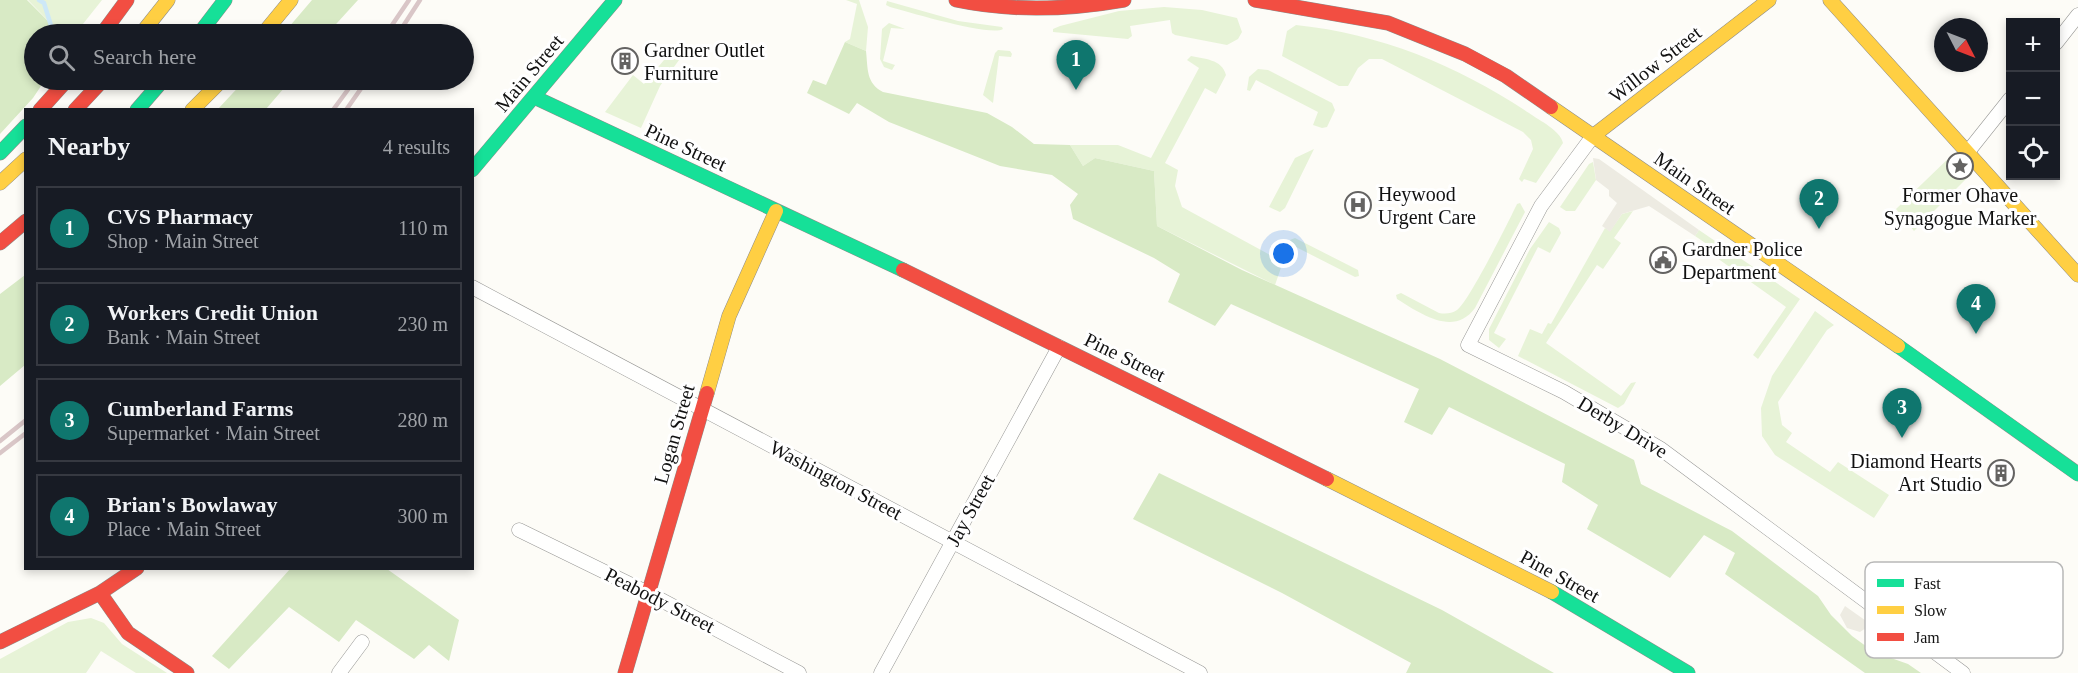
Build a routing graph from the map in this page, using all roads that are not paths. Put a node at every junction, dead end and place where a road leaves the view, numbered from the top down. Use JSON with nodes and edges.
{"nodes":[{"id":1,"x":127,"y":0,"type":"edge"},
{"id":2,"x":168,"y":0,"type":"edge"},
{"id":3,"x":225,"y":0,"type":"edge"},
{"id":4,"x":291,"y":0,"type":"edge"},
{"id":5,"x":615,"y":0,"type":"edge"},
{"id":6,"x":956,"y":0,"type":"edge"},
{"id":7,"x":1053,"y":0,"type":"edge"},
{"id":8,"x":1124,"y":0,"type":"edge"},
{"id":9,"x":1255,"y":0,"type":"edge"},
{"id":10,"x":1769,"y":0,"type":"edge"},
{"id":11,"x":1830,"y":0,"type":"edge"},
{"id":12,"x":1276,"y":1,"type":"edge"},
{"id":13,"x":1020,"y":10,"type":"junction"},
{"id":14,"x":2078,"y":15,"type":"edge"},
{"id":15,"x":109,"y":24,"type":"edge"},
{"id":16,"x":149,"y":24,"type":"edge"},
{"id":17,"x":207,"y":24,"type":"edge"},
{"id":18,"x":271,"y":24,"type":"edge"},
{"id":19,"x":2060,"y":37,"type":"edge"},
{"id":20,"x":58,"y":90,"type":"edge"},
{"id":21,"x":94,"y":90,"type":"edge"},
{"id":22,"x":154,"y":90,"type":"edge"},
{"id":23,"x":212,"y":90,"type":"edge"},
{"id":24,"x":534,"y":97,"type":"junction"},
{"id":25,"x":2006,"y":104,"type":"edge"},
{"id":26,"x":42,"y":108,"type":"edge"},
{"id":27,"x":77,"y":108,"type":"edge"},
{"id":28,"x":138,"y":108,"type":"edge"},
{"id":29,"x":194,"y":108,"type":"edge"},
{"id":30,"x":24,"y":128,"type":"edge"},
{"id":31,"x":1593,"y":136,"type":"junction"},
{"id":32,"x":0,"y":153,"type":"edge"},
{"id":33,"x":1967,"y":153,"type":"junction"},
{"id":34,"x":24,"y":161,"type":"edge"},
{"id":35,"x":474,"y":169,"type":"edge"},
{"id":36,"x":0,"y":183,"type":"edge"},
{"id":37,"x":776,"y":211,"type":"junction"},
{"id":38,"x":24,"y":223,"type":"edge"},
{"id":39,"x":0,"y":243,"type":"edge"},
{"id":40,"x":20,"y":246,"type":"dead end"},
{"id":41,"x":0,"y":259,"type":"edge"},
{"id":42,"x":2078,"y":275,"type":"edge"},
{"id":43,"x":474,"y":288,"type":"edge"},
{"id":44,"x":1059,"y":347,"type":"junction"},
{"id":45,"x":701,"y":409,"type":"junction"},
{"id":46,"x":2078,"y":474,"type":"edge"},
{"id":47,"x":519,"y":530,"type":"dead end"},
{"id":48,"x":953,"y":542,"type":"junction"},
{"id":49,"x":134,"y":570,"type":"edge"},
{"id":50,"x":648,"y":592,"type":"junction"},
{"id":51,"x":100,"y":593,"type":"junction"},
{"id":52,"x":1865,"y":600,"type":"edge"},
{"id":53,"x":0,"y":642,"type":"edge"},
{"id":54,"x":362,"y":642,"type":"dead end"},
{"id":55,"x":1943,"y":658,"type":"edge"},
{"id":56,"x":187,"y":673,"type":"edge"},
{"id":57,"x":339,"y":673,"type":"edge"},
{"id":58,"x":625,"y":673,"type":"edge"},
{"id":59,"x":799,"y":673,"type":"edge"},
{"id":60,"x":881,"y":673,"type":"edge"},
{"id":61,"x":1200,"y":673,"type":"edge"},
{"id":62,"x":1688,"y":673,"type":"edge"},
{"id":63,"x":1963,"y":673,"type":"edge"}],
"edges":[{"from":1,"to":15,"type":"main road"},
{"from":2,"to":16,"type":"main road"},
{"from":3,"to":17,"type":"main road"},
{"from":4,"to":18,"type":"main road"},
{"from":5,"to":24,"type":"main road","name":"Main Street"},
{"from":6,"to":13,"type":"main road"},
{"from":7,"to":13,"type":"main road"},
{"from":8,"to":13,"type":"main road"},
{"from":9,"to":12,"type":"main road","name":"Main Street"},
{"from":10,"to":31,"type":"main road","name":"Willow Street"},
{"from":11,"to":33,"type":"main road"},
{"from":12,"to":31,"type":"main road","name":"Main Street"},
{"from":14,"to":19,"type":"street"},
{"from":20,"to":26,"type":"main road"},
{"from":21,"to":27,"type":"main road"},
{"from":22,"to":28,"type":"main road"},
{"from":23,"to":29,"type":"main road"},
{"from":24,"to":35,"type":"main road","name":"Main Street"},
{"from":24,"to":37,"type":"main road","name":"Pine Street"},
{"from":25,"to":33,"type":"street"},
{"from":30,"to":32,"type":"main road"},
{"from":31,"to":46,"type":"main road","name":"Main Street"},
{"from":31,"to":52,"type":"street","name":"Derby Drive"},
{"from":33,"to":42,"type":"main road"},
{"from":34,"to":36,"type":"main road"},
{"from":37,"to":44,"type":"main road","name":"Pine Street"},
{"from":37,"to":45,"type":"main road","name":"Logan Street"},
{"from":38,"to":39,"type":"main road"},
{"from":40,"to":41,"type":"main road"},
{"from":43,"to":45,"type":"street","name":"Washington Street"},
{"from":44,"to":48,"type":"street","name":"Jay Street"},
{"from":44,"to":62,"type":"main road","name":"Pine Street"},
{"from":45,"to":48,"type":"street","name":"Washington Street"},
{"from":45,"to":50,"type":"main road","name":"Logan Street"},
{"from":47,"to":50,"type":"street","name":"Peabody Street"},
{"from":48,"to":60,"type":"street","name":"Jay Street"},
{"from":48,"to":61,"type":"street","name":"Washington Street"},
{"from":49,"to":51,"type":"main road"},
{"from":50,"to":58,"type":"main road","name":"Logan Street"},
{"from":50,"to":59,"type":"street","name":"Peabody Street"},
{"from":51,"to":53,"type":"main road"},
{"from":51,"to":56,"type":"main road"},
{"from":54,"to":57,"type":"street"},
{"from":55,"to":63,"type":"street","name":"Derby Drive"}]}
